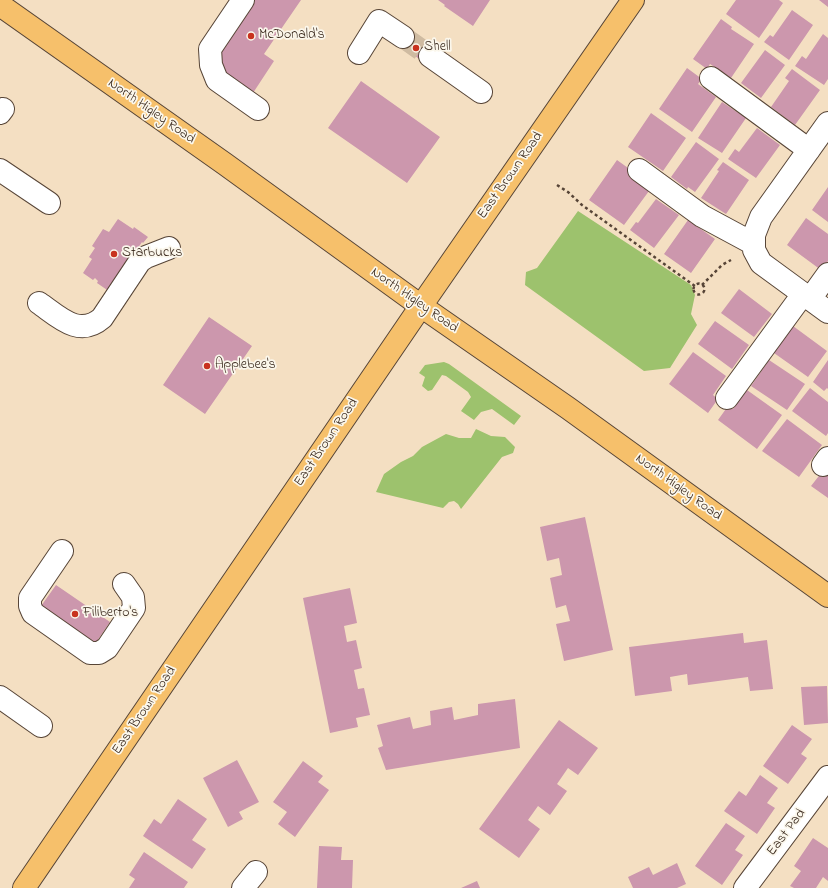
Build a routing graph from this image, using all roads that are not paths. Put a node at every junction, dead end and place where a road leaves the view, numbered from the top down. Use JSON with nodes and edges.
{"nodes":[{"id":1,"x":243,"y":0,"type":"edge"},
{"id":2,"x":633,"y":0,"type":"edge"},
{"id":3,"x":0,"y":5,"type":"edge"},
{"id":4,"x":403,"y":37,"type":"tunnel mouth"},
{"id":5,"x":358,"y":52,"type":"dead end"},
{"id":6,"x":430,"y":56,"type":"tunnel mouth"},
{"id":7,"x":711,"y":78,"type":"dead end"},
{"id":8,"x":481,"y":92,"type":"dead end"},
{"id":9,"x":258,"y":109,"type":"dead end"},
{"id":10,"x":828,"y":123,"type":"edge"},
{"id":11,"x":809,"y":150,"type":"junction"},
{"id":12,"x":0,"y":170,"type":"edge"},
{"id":13,"x":639,"y":170,"type":"dead end"},
{"id":14,"x":49,"y":204,"type":"dead end"},
{"id":15,"x":754,"y":247,"type":"junction"},
{"id":16,"x":169,"y":248,"type":"dead end"},
{"id":17,"x":828,"y":274,"type":"edge"},
{"id":18,"x":807,"y":296,"type":"junction"},
{"id":19,"x":39,"y":303,"type":"dead end"},
{"id":20,"x":421,"y":306,"type":"junction"},
{"id":21,"x":828,"y":312,"type":"edge"},
{"id":22,"x":727,"y":398,"type":"dead end"},
{"id":23,"x":62,"y":551,"type":"dead end"},
{"id":24,"x":124,"y":584,"type":"dead end"},
{"id":25,"x":828,"y":596,"type":"edge"},
{"id":26,"x":0,"y":697,"type":"edge"},
{"id":27,"x":41,"y":726,"type":"dead end"},
{"id":28,"x":828,"y":777,"type":"edge"},
{"id":29,"x":24,"y":888,"type":"edge"},
{"id":30,"x":745,"y":888,"type":"edge"}],
"edges":[{"from":1,"to":9,"type":"street"},
{"from":2,"to":20,"type":"main road","name":"East Brown Road"},
{"from":3,"to":20,"type":"main road","name":"North Higley Road"},
{"from":4,"to":5,"type":"street"},
{"from":6,"to":8,"type":"street"},
{"from":7,"to":11,"type":"street"},
{"from":10,"to":11,"type":"street"},
{"from":11,"to":15,"type":"street"},
{"from":12,"to":14,"type":"street"},
{"from":13,"to":15,"type":"street"},
{"from":15,"to":18,"type":"street"},
{"from":16,"to":19,"type":"street"},
{"from":17,"to":18,"type":"street"},
{"from":18,"to":21,"type":"street"},
{"from":18,"to":22,"type":"street"},
{"from":20,"to":25,"type":"main road","name":"North Higley Road"},
{"from":20,"to":29,"type":"main road","name":"East Brown Road"},
{"from":23,"to":24,"type":"street"},
{"from":26,"to":27,"type":"street"},
{"from":28,"to":30,"type":"street","name":"East Pad"}]}
